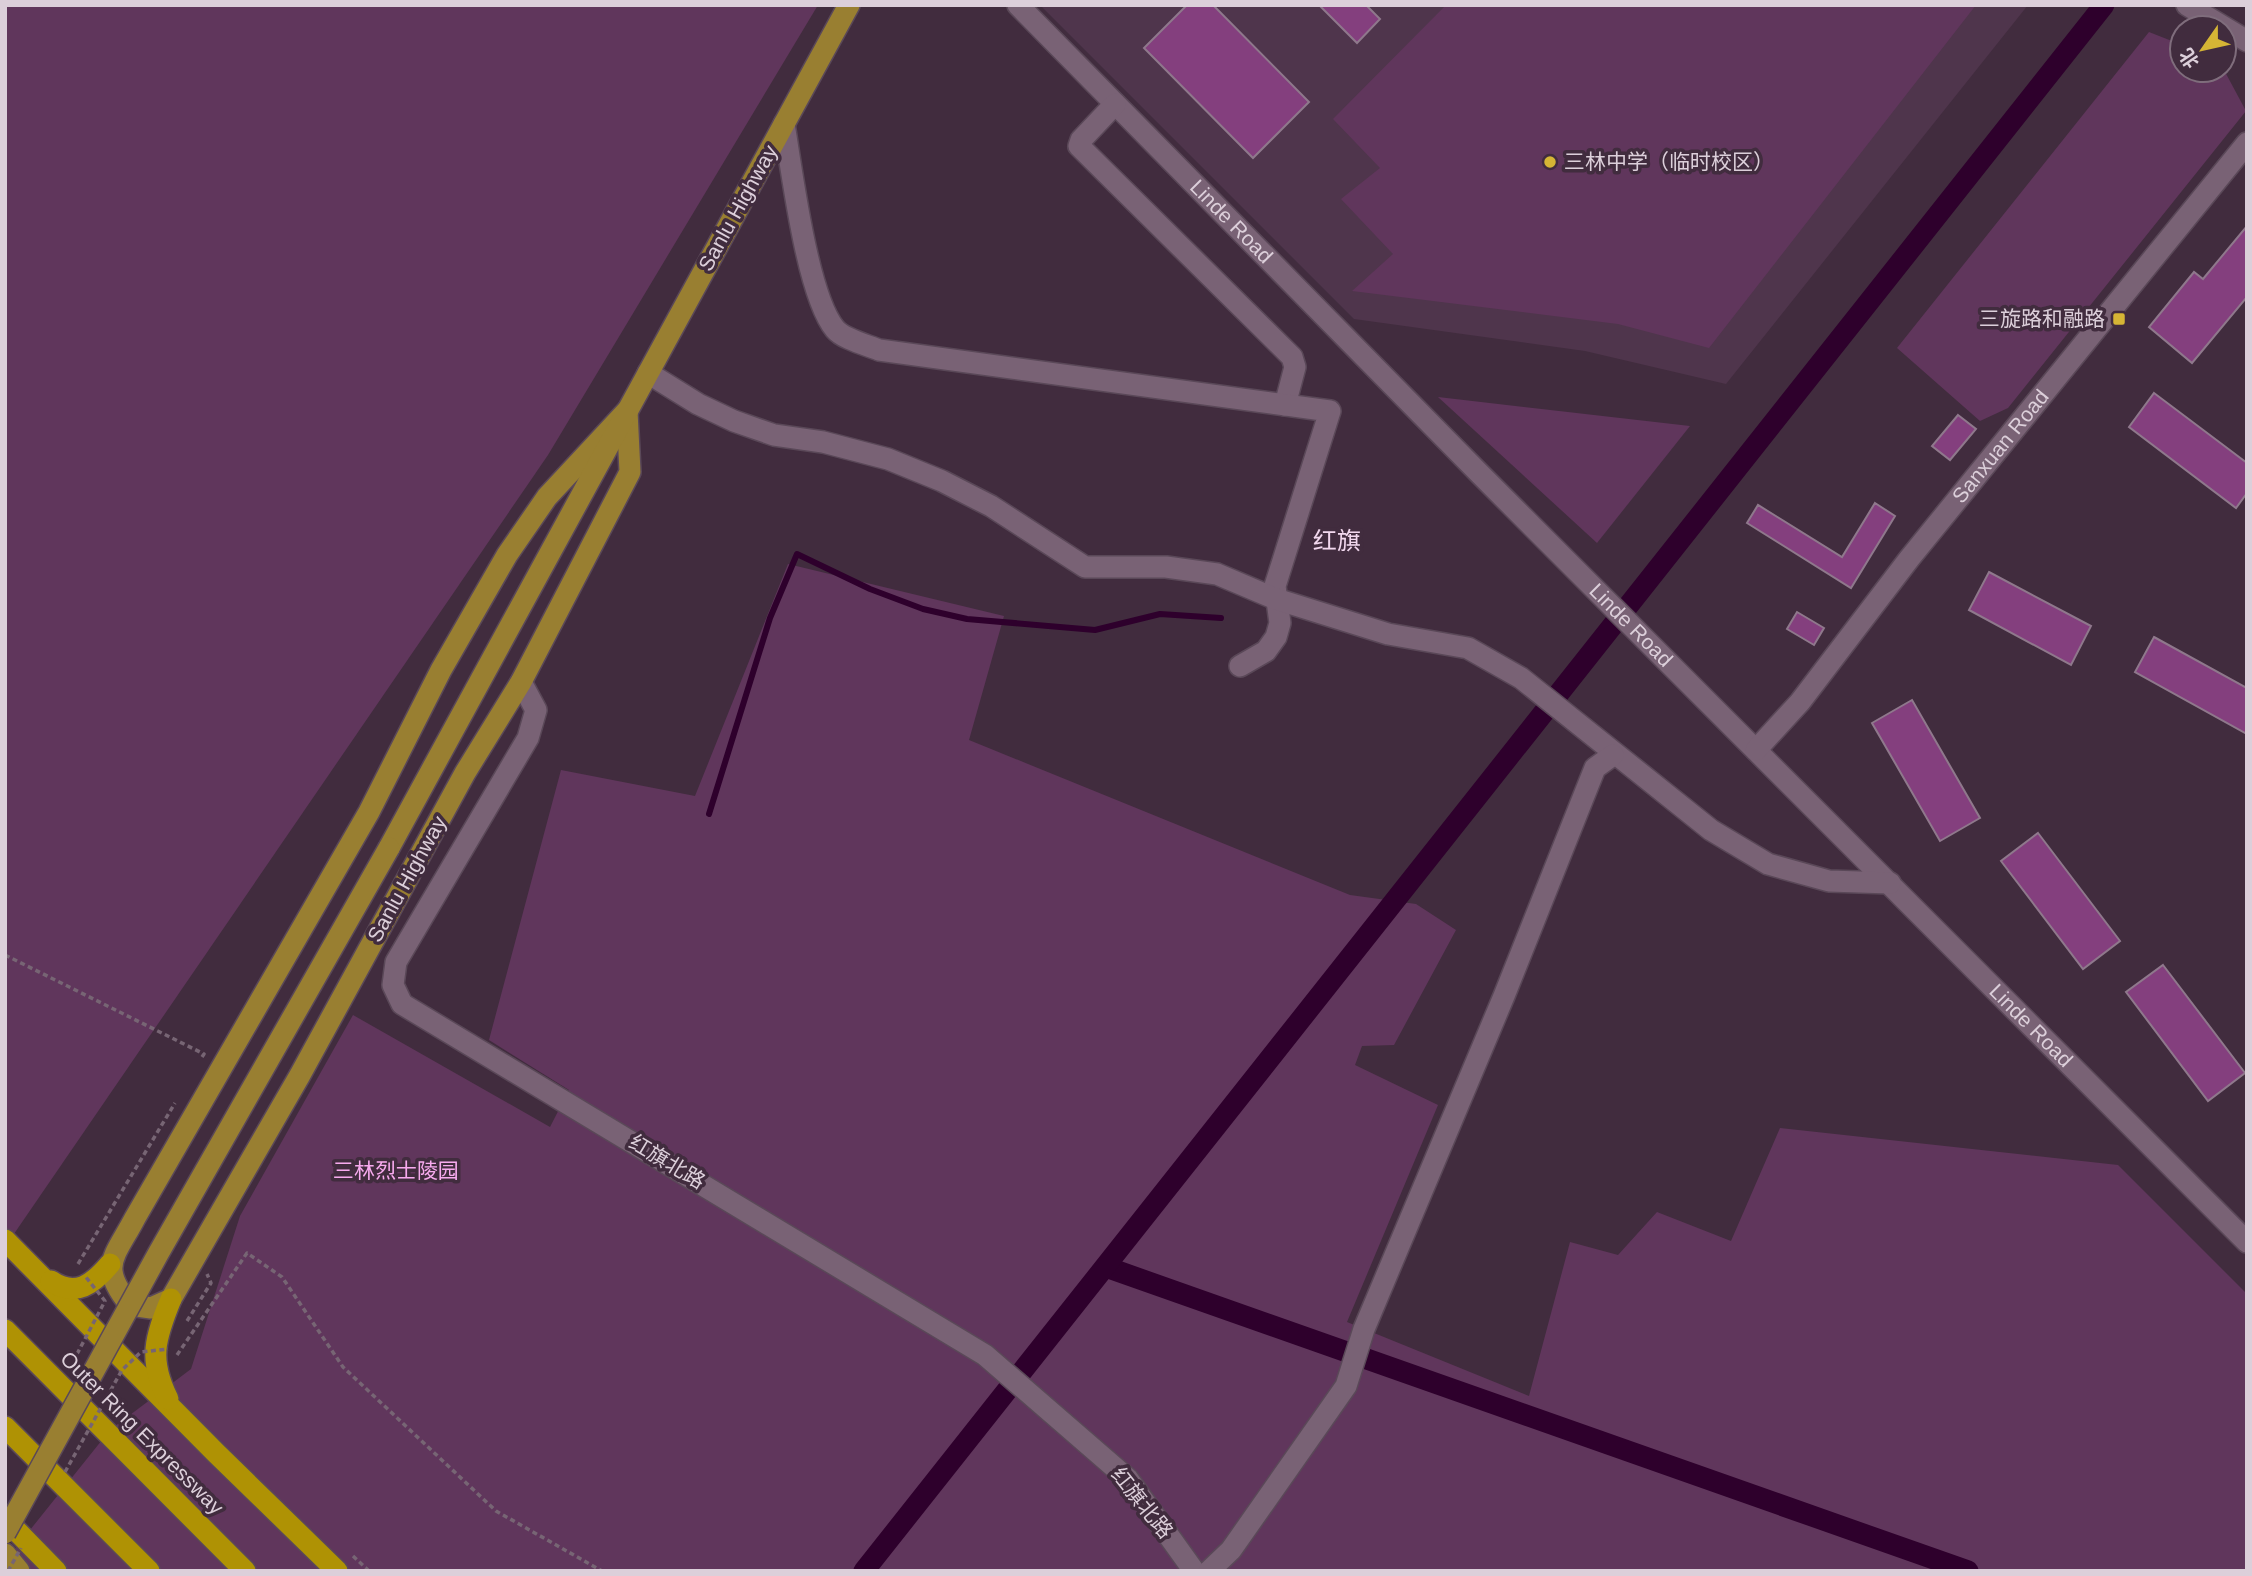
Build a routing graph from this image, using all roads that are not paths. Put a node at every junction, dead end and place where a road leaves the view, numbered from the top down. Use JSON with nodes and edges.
{"nodes":[{"id":1,"x":849,"y":5,"type":"edge"},
{"id":2,"x":1018,"y":5,"type":"edge"},
{"id":3,"x":2187,"y":5,"type":"edge"},
{"id":4,"x":2247,"y":41,"type":"edge"},
{"id":5,"x":1115,"y":104,"type":"junction"},
{"id":6,"x":783,"y":124,"type":"junction"},
{"id":7,"x":2247,"y":143,"type":"edge"},
{"id":8,"x":648,"y":373,"type":"junction"},
{"id":9,"x":1285,"y":405,"type":"junction"},
{"id":10,"x":627,"y":411,"type":"junction"},
{"id":11,"x":1276,"y":599,"type":"junction"},
{"id":12,"x":1240,"y":666,"type":"dead end"},
{"id":13,"x":521,"y":682,"type":"junction"},
{"id":14,"x":1756,"y":750,"type":"junction"},
{"id":15,"x":1613,"y":755,"type":"junction"},
{"id":16,"x":1889,"y":883,"type":"junction"},
{"id":17,"x":5,"y":1240,"type":"edge"},
{"id":18,"x":2247,"y":1242,"type":"edge"},
{"id":19,"x":110,"y":1264,"type":"junction"},
{"id":20,"x":34,"y":1269,"type":"junction"},
{"id":21,"x":171,"y":1299,"type":"junction"},
{"id":22,"x":5,"y":1330,"type":"edge"},
{"id":23,"x":173,"y":1410,"type":"junction"},
{"id":24,"x":5,"y":1427,"type":"edge"},
{"id":25,"x":5,"y":1519,"type":"edge"},
{"id":26,"x":5,"y":1533,"type":"edge"},
{"id":27,"x":5,"y":1554,"type":"edge"},
{"id":28,"x":19,"y":1571,"type":"edge"},
{"id":29,"x":56,"y":1571,"type":"edge"},
{"id":30,"x":149,"y":1571,"type":"edge"},
{"id":31,"x":245,"y":1571,"type":"edge"},
{"id":32,"x":337,"y":1571,"type":"edge"},
{"id":33,"x":1194,"y":1571,"type":"edge"},
{"id":34,"x":1209,"y":1571,"type":"edge"}],
"edges":[{"from":1,"to":6,"type":"main road","name":"Sanlu Highway"},
{"from":2,"to":5,"type":"street","name":"Linde Road"},
{"from":3,"to":4,"type":"street"},
{"from":5,"to":9,"type":"street"},
{"from":5,"to":14,"type":"street","name":"Linde Road"},
{"from":6,"to":8,"type":"main road","name":"Sanlu Highway"},
{"from":6,"to":9,"type":"street"},
{"from":7,"to":14,"type":"street","name":"Sanxuan Road"},
{"from":8,"to":10,"type":"main road","name":"Sanlu Highway"},
{"from":8,"to":11,"type":"street"},
{"from":9,"to":11,"type":"street"},
{"from":10,"to":13,"type":"main road","name":"Sanlu Highway"},
{"from":10,"to":19,"type":"main road","name":"Sanlu Highway"},
{"from":10,"to":26,"type":"main road","name":"Sanlu Highway","bridge":true},
{"from":11,"to":12,"type":"street"},
{"from":11,"to":15,"type":"street"},
{"from":13,"to":21,"type":"main road","name":"Sanlu Highway"},
{"from":13,"to":33,"type":"street","name":"红旗北路"},
{"from":14,"to":16,"type":"street","name":"Linde Road"},
{"from":15,"to":16,"type":"street"},
{"from":15,"to":34,"type":"street"},
{"from":16,"to":18,"type":"street","name":"Linde Road"},
{"from":17,"to":20,"type":"highway"},
{"from":19,"to":20,"type":"highway"},
{"from":19,"to":21,"type":"main road"},
{"from":20,"to":23,"type":"highway"},
{"from":21,"to":23,"type":"highway"},
{"from":22,"to":31,"type":"highway","name":"Outer Ring Expressway"},
{"from":23,"to":32,"type":"highway"},
{"from":24,"to":30,"type":"highway"},
{"from":25,"to":29,"type":"highway"},
{"from":27,"to":28,"type":"main road"}]}
